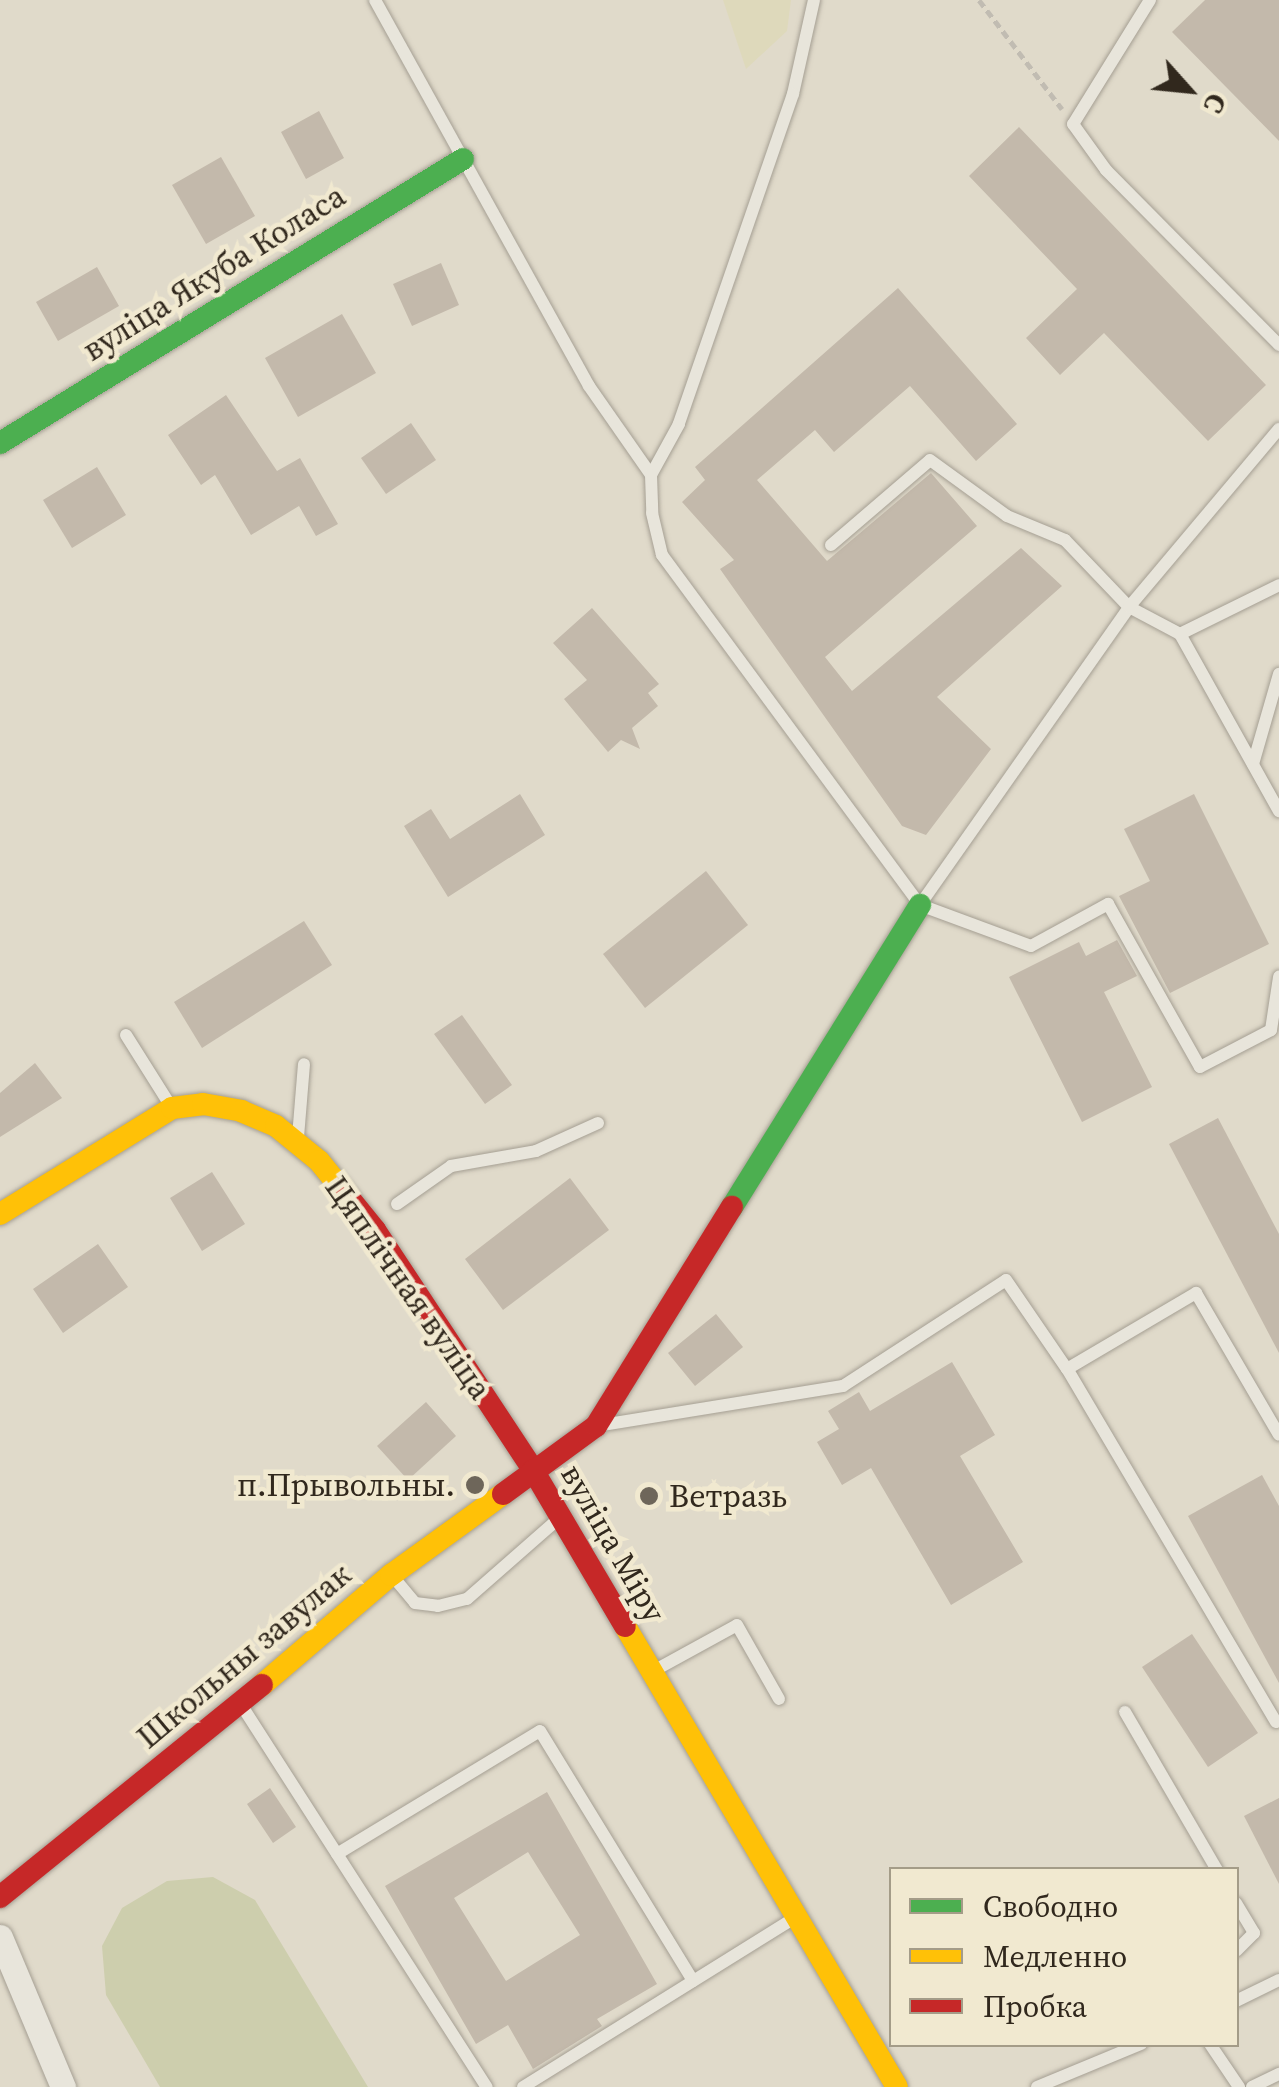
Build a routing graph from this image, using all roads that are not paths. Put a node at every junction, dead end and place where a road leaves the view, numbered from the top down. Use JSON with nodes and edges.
{"nodes":[{"id":1,"x":375,"y":0,"type":"edge"},
{"id":2,"x":814,"y":0,"type":"edge"},
{"id":3,"x":1150,"y":0,"type":"edge"},
{"id":4,"x":463,"y":159,"type":"junction"},
{"id":5,"x":1279,"y":345,"type":"edge"},
{"id":6,"x":1279,"y":430,"type":"edge"},
{"id":7,"x":0,"y":443,"type":"edge"},
{"id":8,"x":651,"y":475,"type":"junction"},
{"id":9,"x":831,"y":545,"type":"dead end"},
{"id":10,"x":1279,"y":585,"type":"edge"},
{"id":11,"x":1129,"y":606,"type":"junction"},
{"id":12,"x":1180,"y":634,"type":"junction"},
{"id":13,"x":1279,"y":674,"type":"edge"},
{"id":14,"x":1253,"y":764,"type":"junction"},
{"id":15,"x":1279,"y":811,"type":"edge"},
{"id":16,"x":920,"y":905,"type":"junction"},
{"id":17,"x":1279,"y":977,"type":"edge"},
{"id":18,"x":126,"y":1035,"type":"dead end"},
{"id":19,"x":304,"y":1064,"type":"dead end"},
{"id":20,"x":172,"y":1108,"type":"junction"},
{"id":21,"x":598,"y":1123,"type":"dead end"},
{"id":22,"x":297,"y":1143,"type":"junction"},
{"id":23,"x":397,"y":1204,"type":"dead end"},
{"id":24,"x":0,"y":1214,"type":"edge"},
{"id":25,"x":1067,"y":1368,"type":"junction"},
{"id":26,"x":596,"y":1426,"type":"junction"},
{"id":27,"x":1279,"y":1435,"type":"edge"},
{"id":28,"x":533,"y":1470,"type":"junction"},
{"id":29,"x":560,"y":1518,"type":"junction"},
{"id":30,"x":391,"y":1575,"type":"junction"},
{"id":31,"x":650,"y":1672,"type":"junction"},
{"id":32,"x":779,"y":1699,"type":"dead end"},
{"id":33,"x":241,"y":1704,"type":"junction"},
{"id":34,"x":1125,"y":1712,"type":"dead end"},
{"id":35,"x":1276,"y":1722,"type":"dead end"},
{"id":36,"x":338,"y":1854,"type":"junction"},
{"id":37,"x":1215,"y":1867,"type":"edge"},
{"id":38,"x":0,"y":1897,"type":"edge"},
{"id":39,"x":1239,"y":1908,"type":"edge"},
{"id":40,"x":795,"y":1918,"type":"junction"},
{"id":41,"x":0,"y":1937,"type":"edge"},
{"id":42,"x":1239,"y":1948,"type":"edge"},
{"id":43,"x":693,"y":1980,"type":"junction"},
{"id":44,"x":1279,"y":1980,"type":"edge"},
{"id":45,"x":1239,"y":2000,"type":"edge"},
{"id":46,"x":1133,"y":2047,"type":"edge"},
{"id":47,"x":1212,"y":2047,"type":"edge"},
{"id":48,"x":1279,"y":2074,"type":"edge"},
{"id":49,"x":64,"y":2087,"type":"edge"},
{"id":50,"x":486,"y":2087,"type":"edge"},
{"id":51,"x":523,"y":2087,"type":"edge"},
{"id":52,"x":897,"y":2087,"type":"edge"},
{"id":53,"x":1037,"y":2087,"type":"edge"},
{"id":54,"x":1238,"y":2087,"type":"edge"},
{"id":55,"x":1252,"y":2087,"type":"edge"}],
"edges":[{"from":1,"to":4,"type":"lane"},
{"from":2,"to":8,"type":"lane"},
{"from":3,"to":5,"type":"lane"},
{"from":4,"to":7,"type":"street","name":"вуліца Якуба Коласа"},
{"from":4,"to":8,"type":"lane"},
{"from":6,"to":11,"type":"lane"},
{"from":8,"to":16,"type":"lane"},
{"from":9,"to":11,"type":"lane"},
{"from":10,"to":12,"type":"lane"},
{"from":11,"to":12,"type":"lane"},
{"from":11,"to":16,"type":"lane"},
{"from":12,"to":14,"type":"lane"},
{"from":13,"to":14,"type":"lane"},
{"from":14,"to":15,"type":"lane"},
{"from":16,"to":17,"type":"lane"},
{"from":16,"to":26,"type":"street","name":"вуліца Міру"},
{"from":18,"to":20,"type":"lane"},
{"from":19,"to":22,"type":"lane"},
{"from":20,"to":22,"type":"street","name":"Цяплічная вуліца"},
{"from":20,"to":24,"type":"street"},
{"from":21,"to":23,"type":"lane"},
{"from":22,"to":28,"type":"street","name":"Цяплічная вуліца"},
{"from":25,"to":26,"type":"lane"},
{"from":25,"to":27,"type":"lane"},
{"from":25,"to":35,"type":"lane"},
{"from":26,"to":28,"type":"street","name":"вуліца Міру"},
{"from":28,"to":29,"type":"street","name":"вуліца Міру"},
{"from":28,"to":30,"type":"street","name":"Школьны завулак"},
{"from":29,"to":30,"type":"lane"},
{"from":29,"to":31,"type":"street","name":"вуліца Міру"},
{"from":30,"to":33,"type":"street","name":"Школьны завулак"},
{"from":31,"to":32,"type":"lane"},
{"from":31,"to":40,"type":"street","name":"вуліца Міру"},
{"from":33,"to":36,"type":"lane"},
{"from":33,"to":38,"type":"street","name":"Школьны завулак"},
{"from":34,"to":37,"type":"lane"},
{"from":36,"to":43,"type":"lane"},
{"from":36,"to":50,"type":"lane"},
{"from":39,"to":42,"type":"lane"},
{"from":40,"to":43,"type":"lane"},
{"from":40,"to":52,"type":"street","name":"вуліца Міру"},
{"from":41,"to":49,"type":"street"},
{"from":43,"to":51,"type":"lane"},
{"from":44,"to":45,"type":"lane"},
{"from":46,"to":53,"type":"lane"},
{"from":47,"to":54,"type":"lane"},
{"from":48,"to":55,"type":"lane"}]}
